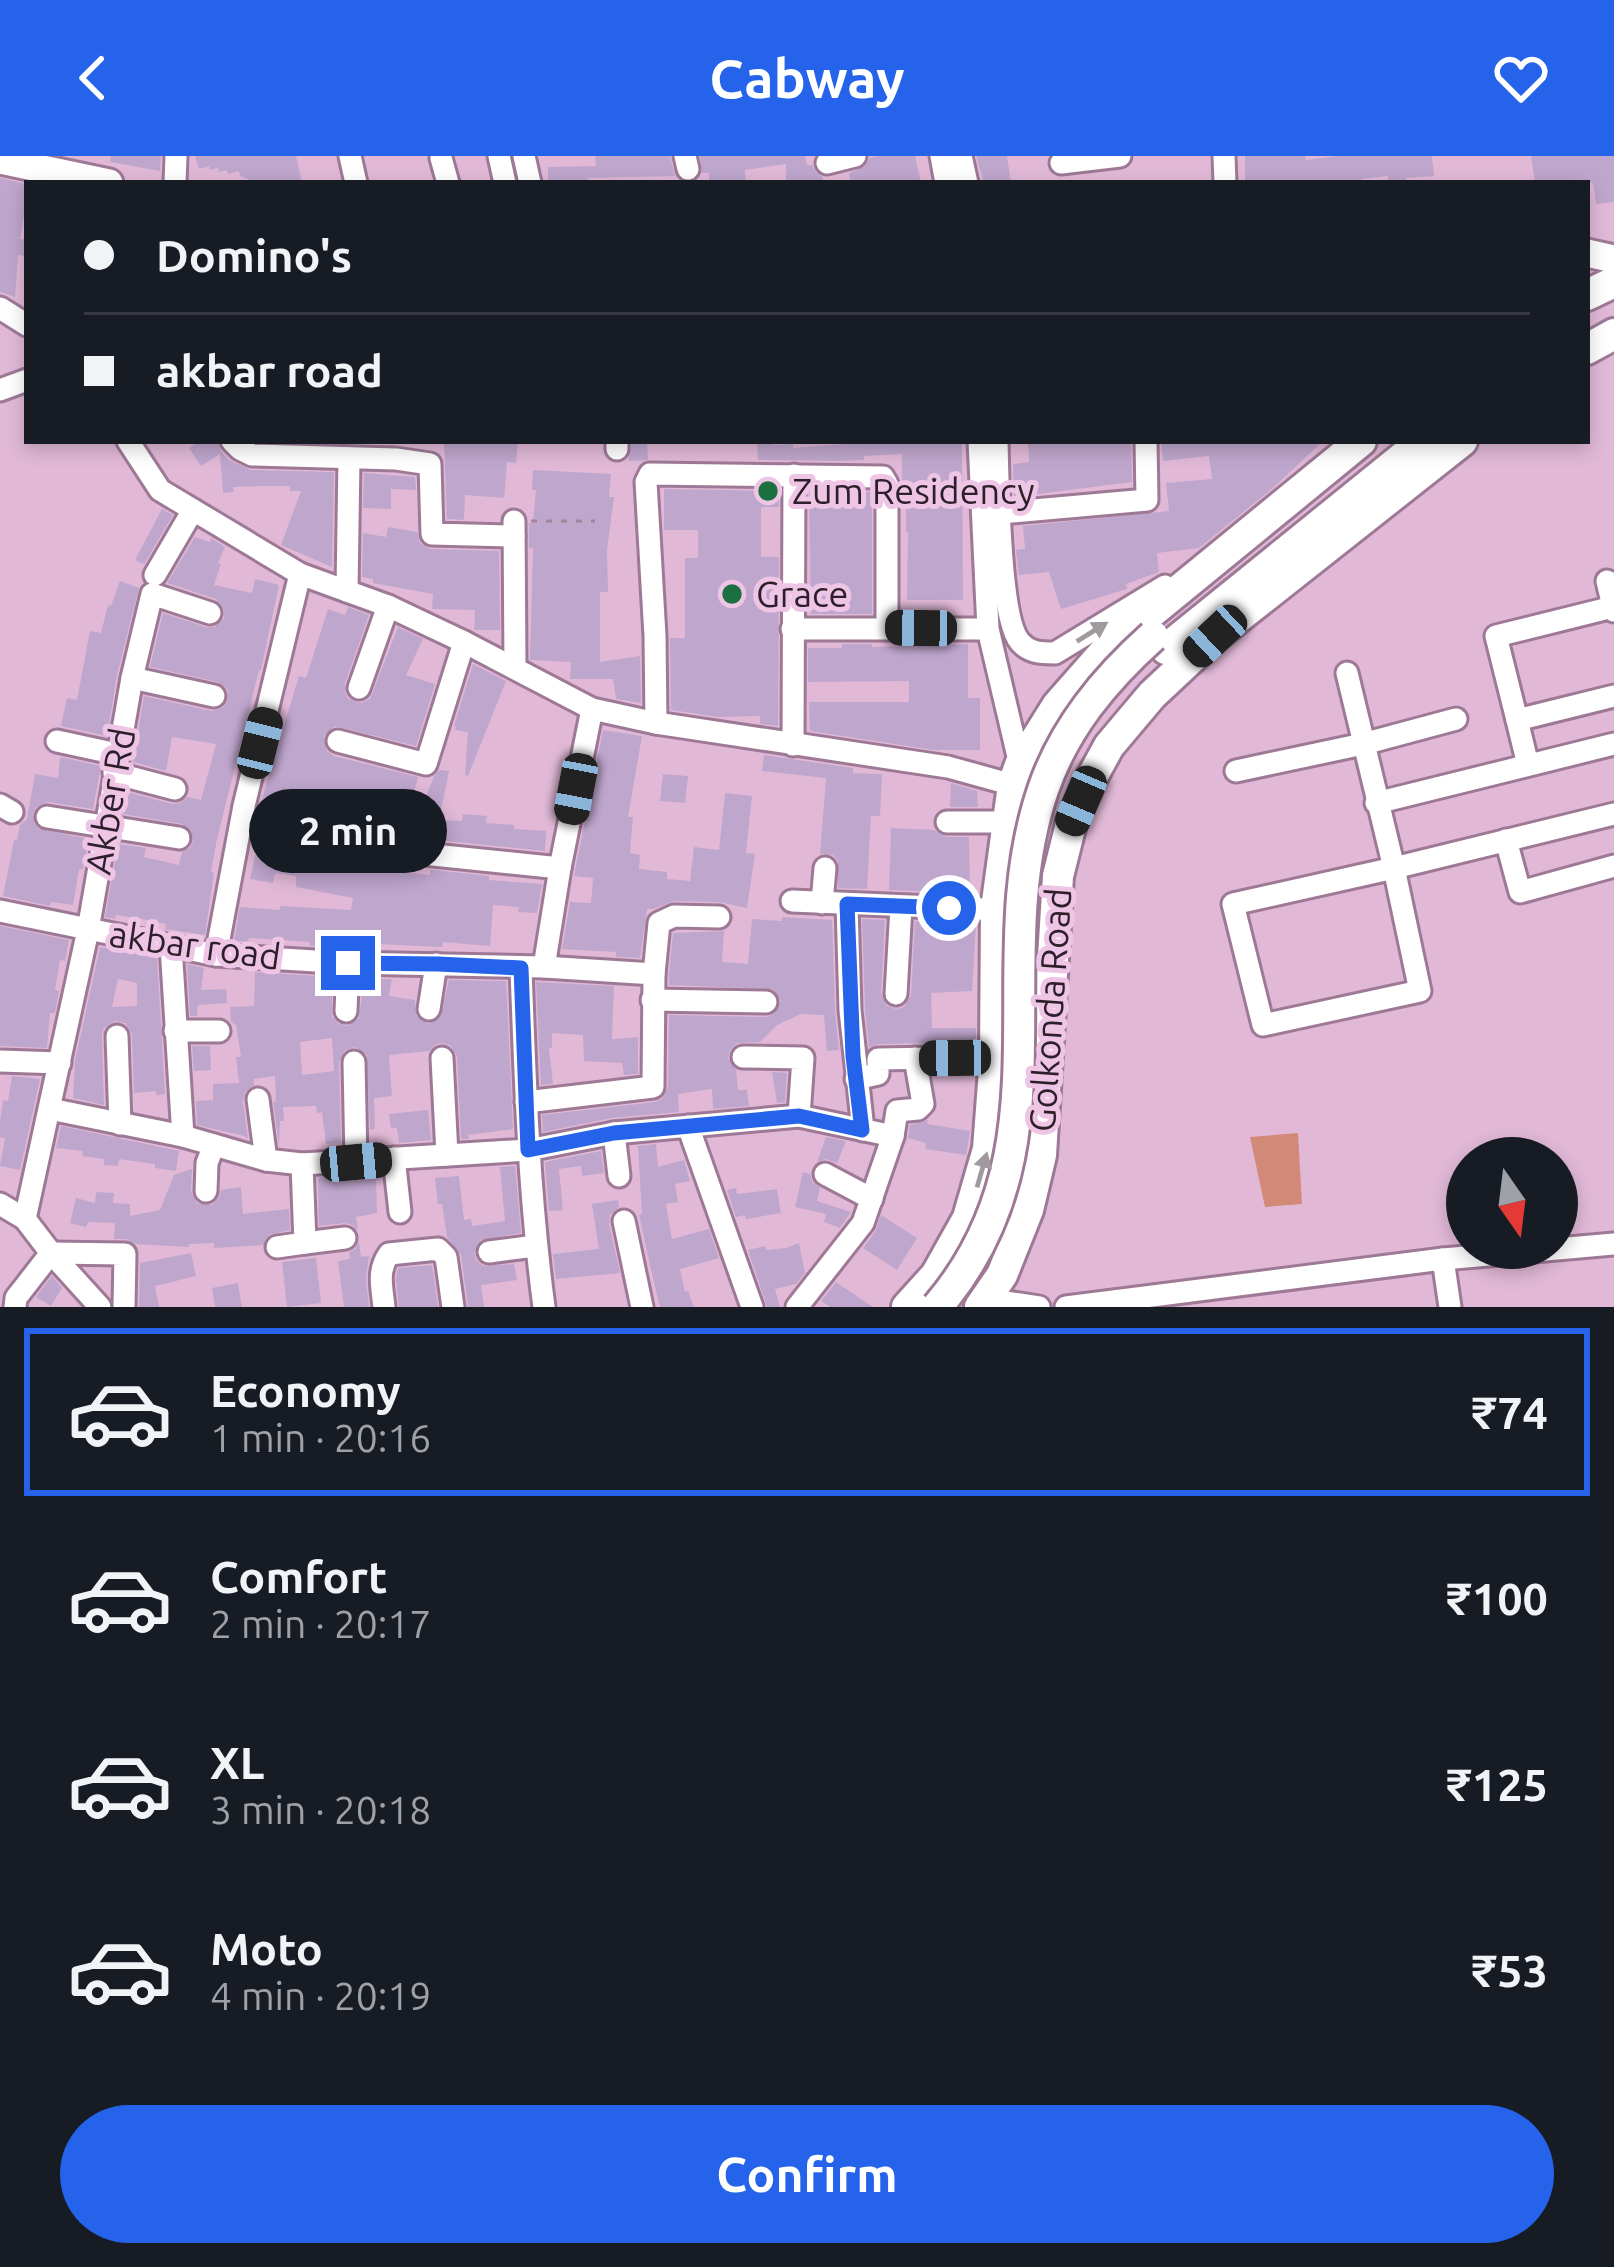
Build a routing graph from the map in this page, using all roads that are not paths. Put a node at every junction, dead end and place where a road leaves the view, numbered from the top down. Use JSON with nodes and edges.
{"nodes":[{"id":1,"x":855,"y":156,"type":"edge"},
{"id":2,"x":1120,"y":156,"type":"edge"},
{"id":3,"x":0,"y":160,"type":"edge"},
{"id":4,"x":1072,"y":160,"type":"edge"},
{"id":5,"x":828,"y":167,"type":"edge"},
{"id":6,"x":62,"y":172,"type":"edge"},
{"id":7,"x":96,"y":180,"type":"edge"},
{"id":8,"x":130,"y":444,"type":"edge"},
{"id":9,"x":236,"y":444,"type":"edge"},
{"id":10,"x":979,"y":444,"type":"edge"},
{"id":11,"x":997,"y":444,"type":"edge"},
{"id":12,"x":1146,"y":444,"type":"edge"},
{"id":13,"x":1357,"y":444,"type":"edge"},
{"id":14,"x":1392,"y":444,"type":"edge"},
{"id":15,"x":1419,"y":444,"type":"edge"},
{"id":16,"x":1458,"y":444,"type":"edge"},
{"id":17,"x":262,"y":448,"type":"edge"},
{"id":18,"x":397,"y":450,"type":"edge"},
{"id":19,"x":349,"y":458,"type":"junction"},
{"id":20,"x":794,"y":475,"type":"junction"},
{"id":21,"x":194,"y":510,"type":"junction"},
{"id":22,"x":1000,"y":513,"type":"junction"},
{"id":23,"x":1200,"y":573,"type":"junction"},
{"id":24,"x":300,"y":574,"type":"junction"},
{"id":25,"x":1607,"y":581,"type":"dead end"},
{"id":26,"x":154,"y":584,"type":"junction"},
{"id":27,"x":346,"y":591,"type":"junction"},
{"id":28,"x":388,"y":606,"type":"junction"},
{"id":29,"x":1614,"y":609,"type":"edge"},
{"id":30,"x":210,"y":613,"type":"dead end"},
{"id":31,"x":887,"y":628,"type":"junction"},
{"id":32,"x":792,"y":629,"type":"junction"},
{"id":33,"x":988,"y":629,"type":"junction"},
{"id":34,"x":464,"y":642,"type":"junction"},
{"id":35,"x":515,"y":668,"type":"junction"},
{"id":36,"x":1347,"y":673,"type":"dead end"},
{"id":37,"x":131,"y":678,"type":"junction"},
{"id":38,"x":359,"y":688,"type":"dead end"},
{"id":39,"x":214,"y":696,"type":"dead end"},
{"id":40,"x":1614,"y":696,"type":"edge"},
{"id":41,"x":592,"y":709,"type":"junction"},
{"id":42,"x":1456,"y":718,"type":"dead end"},
{"id":43,"x":1517,"y":720,"type":"junction"},
{"id":44,"x":656,"y":723,"type":"junction"},
{"id":45,"x":57,"y":741,"type":"dead end"},
{"id":46,"x":338,"y":741,"type":"dead end"},
{"id":47,"x":1363,"y":744,"type":"junction"},
{"id":48,"x":1614,"y":744,"type":"edge"},
{"id":49,"x":793,"y":746,"type":"junction"},
{"id":50,"x":116,"y":764,"type":"junction"},
{"id":51,"x":1528,"y":765,"type":"junction"},
{"id":52,"x":1236,"y":771,"type":"dead end"},
{"id":53,"x":1016,"y":775,"type":"junction"},
{"id":54,"x":175,"y":789,"type":"dead end"},
{"id":55,"x":1376,"y":803,"type":"junction"},
{"id":56,"x":1611,"y":814,"type":"edge"},
{"id":57,"x":47,"y":817,"type":"dead end"},
{"id":58,"x":947,"y":822,"type":"dead end"},
{"id":59,"x":1008,"y":822,"type":"junction"},
{"id":60,"x":106,"y":824,"type":"junction"},
{"id":61,"x":179,"y":838,"type":"dead end"},
{"id":62,"x":1506,"y":840,"type":"junction"},
{"id":63,"x":1614,"y":841,"type":"edge"},
{"id":64,"x":316,"y":844,"type":"dead end"},
{"id":65,"x":1614,"y":866,"type":"edge"},
{"id":66,"x":560,"y":868,"type":"junction"},
{"id":67,"x":825,"y":868,"type":"dead end"},
{"id":68,"x":1394,"y":868,"type":"junction"},
{"id":69,"x":792,"y":901,"type":"dead end"},
{"id":70,"x":822,"y":903,"type":"junction"},
{"id":71,"x":847,"y":904,"type":"junction"},
{"id":72,"x":901,"y":907,"type":"junction"},
{"id":73,"x":990,"y":909,"type":"junction"},
{"id":74,"x":0,"y":911,"type":"edge"},
{"id":75,"x":719,"y":917,"type":"dead end"},
{"id":76,"x":1054,"y":926,"type":"junction"},
{"id":77,"x":88,"y":930,"type":"junction"},
{"id":78,"x":171,"y":946,"type":"junction"},
{"id":79,"x":216,"y":956,"type":"junction"},
{"id":80,"x":348,"y":963,"type":"junction"},
{"id":81,"x":436,"y":964,"type":"junction"},
{"id":82,"x":521,"y":968,"type":"junction"},
{"id":83,"x":544,"y":968,"type":"junction"},
{"id":84,"x":654,"y":974,"type":"junction"},
{"id":85,"x":896,"y":994,"type":"dead end"},
{"id":86,"x":652,"y":1000,"type":"junction"},
{"id":87,"x":766,"y":1002,"type":"dead end"},
{"id":88,"x":429,"y":1009,"type":"dead end"},
{"id":89,"x":346,"y":1011,"type":"dead end"},
{"id":90,"x":175,"y":1031,"type":"junction"},
{"id":91,"x":219,"y":1031,"type":"dead end"},
{"id":92,"x":117,"y":1036,"type":"dead end"},
{"id":93,"x":743,"y":1057,"type":"dead end"},
{"id":94,"x":995,"y":1057,"type":"junction"},
{"id":95,"x":442,"y":1058,"type":"dead end"},
{"id":96,"x":915,"y":1058,"type":"junction"},
{"id":97,"x":0,"y":1061,"type":"edge"},
{"id":98,"x":354,"y":1062,"type":"dead end"},
{"id":99,"x":60,"y":1064,"type":"junction"},
{"id":100,"x":856,"y":1079,"type":"junction"},
{"id":101,"x":258,"y":1100,"type":"dead end"},
{"id":102,"x":526,"y":1102,"type":"junction"},
{"id":103,"x":50,"y":1108,"type":"junction"},
{"id":104,"x":799,"y":1116,"type":"junction"},
{"id":105,"x":120,"y":1124,"type":"junction"},
{"id":106,"x":688,"y":1126,"type":"junction"},
{"id":107,"x":862,"y":1130,"type":"junction"},
{"id":108,"x":614,"y":1133,"type":"junction"},
{"id":109,"x":183,"y":1136,"type":"junction"},
{"id":110,"x":893,"y":1136,"type":"junction"},
{"id":111,"x":214,"y":1145,"type":"junction"},
{"id":112,"x":528,"y":1150,"type":"junction"},
{"id":113,"x":447,"y":1155,"type":"junction"},
{"id":114,"x":394,"y":1158,"type":"junction"},
{"id":115,"x":266,"y":1160,"type":"junction"},
{"id":116,"x":356,"y":1162,"type":"junction"},
{"id":117,"x":302,"y":1164,"type":"junction"},
{"id":118,"x":825,"y":1174,"type":"dead end"},
{"id":119,"x":619,"y":1176,"type":"dead end"},
{"id":120,"x":206,"y":1191,"type":"dead end"},
{"id":121,"x":872,"y":1199,"type":"junction"},
{"id":122,"x":0,"y":1204,"type":"edge"},
{"id":123,"x":400,"y":1212,"type":"dead end"},
{"id":124,"x":25,"y":1220,"type":"junction"},
{"id":125,"x":625,"y":1221,"type":"dead end"},
{"id":126,"x":345,"y":1238,"type":"dead end"},
{"id":127,"x":305,"y":1243,"type":"junction"},
{"id":128,"x":1614,"y":1244,"type":"edge"},
{"id":129,"x":277,"y":1246,"type":"dead end"},
{"id":130,"x":535,"y":1246,"type":"junction"},
{"id":131,"x":489,"y":1252,"type":"dead end"},
{"id":132,"x":51,"y":1253,"type":"junction"},
{"id":133,"x":1443,"y":1259,"type":"junction"},
{"id":134,"x":976,"y":1304,"type":"edge"},
{"id":135,"x":15,"y":1307,"type":"edge"},
{"id":136,"x":100,"y":1307,"type":"edge"},
{"id":137,"x":124,"y":1307,"type":"edge"},
{"id":138,"x":384,"y":1307,"type":"edge"},
{"id":139,"x":453,"y":1307,"type":"edge"},
{"id":140,"x":544,"y":1307,"type":"edge"},
{"id":141,"x":642,"y":1307,"type":"edge"},
{"id":142,"x":752,"y":1307,"type":"edge"},
{"id":143,"x":797,"y":1307,"type":"edge"},
{"id":144,"x":907,"y":1307,"type":"edge"},
{"id":145,"x":937,"y":1307,"type":"edge"},
{"id":146,"x":1040,"y":1307,"type":"edge"},
{"id":147,"x":1066,"y":1307,"type":"edge"},
{"id":148,"x":1450,"y":1307,"type":"edge"}],
"edges":[{"from":1,"to":5,"type":"street"},
{"from":2,"to":4,"type":"street"},
{"from":3,"to":6,"type":"main road"},
{"from":6,"to":7,"type":"main road"},
{"from":8,"to":21,"type":"street"},
{"from":9,"to":17,"type":"street"},
{"from":10,"to":33,"type":"street"},
{"from":11,"to":22,"type":"street"},
{"from":12,"to":22,"type":"street"},
{"from":13,"to":23,"type":"highway","name":"Golkonda Road"},
{"from":14,"to":145,"type":"highway","bridge":true},
{"from":15,"to":134,"type":"highway"},
{"from":16,"to":76,"type":"highway","name":"Golkonda Road"},
{"from":17,"to":19,"type":"street"},
{"from":18,"to":19,"type":"street"},
{"from":18,"to":35,"type":"street"},
{"from":19,"to":27,"type":"street"},
{"from":20,"to":31,"type":"street"},
{"from":20,"to":32,"type":"street"},
{"from":20,"to":44,"type":"street"},
{"from":21,"to":24,"type":"street"},
{"from":21,"to":26,"type":"street","name":"Akber Rd"},
{"from":22,"to":23,"type":"street","one_way":true},
{"from":23,"to":53,"type":"highway","name":"Golkonda Road"},
{"from":24,"to":27,"type":"street"},
{"from":24,"to":79,"type":"street"},
{"from":25,"to":29,"type":"street"},
{"from":26,"to":30,"type":"street"},
{"from":26,"to":37,"type":"street","name":"Akber Rd"},
{"from":27,"to":28,"type":"street"},
{"from":28,"to":34,"type":"street"},
{"from":28,"to":38,"type":"street"},
{"from":29,"to":43,"type":"street"},
{"from":31,"to":32,"type":"street"},
{"from":31,"to":33,"type":"street"},
{"from":32,"to":49,"type":"street"},
{"from":33,"to":53,"type":"street"},
{"from":34,"to":35,"type":"street"},
{"from":34,"to":46,"type":"street"},
{"from":35,"to":41,"type":"street"},
{"from":36,"to":47,"type":"street"},
{"from":37,"to":39,"type":"street"},
{"from":37,"to":50,"type":"street","name":"Akber Rd"},
{"from":40,"to":43,"type":"street"},
{"from":41,"to":44,"type":"street"},
{"from":41,"to":66,"type":"street"},
{"from":42,"to":47,"type":"street"},
{"from":43,"to":51,"type":"street"},
{"from":44,"to":49,"type":"street"},
{"from":45,"to":50,"type":"street"},
{"from":47,"to":52,"type":"street"},
{"from":47,"to":55,"type":"street"},
{"from":48,"to":51,"type":"street"},
{"from":49,"to":53,"type":"street"},
{"from":50,"to":54,"type":"street"},
{"from":50,"to":60,"type":"street","name":"Akber Rd"},
{"from":51,"to":55,"type":"street"},
{"from":53,"to":59,"type":"highway","name":"Golkonda Road"},
{"from":55,"to":68,"type":"street"},
{"from":56,"to":62,"type":"street"},
{"from":56,"to":63,"type":"street"},
{"from":57,"to":60,"type":"street"},
{"from":58,"to":59,"type":"street"},
{"from":59,"to":73,"type":"highway","name":"Golkonda Road"},
{"from":60,"to":61,"type":"street"},
{"from":60,"to":77,"type":"street","name":"Akber Rd"},
{"from":62,"to":65,"type":"street"},
{"from":62,"to":68,"type":"street"},
{"from":64,"to":66,"type":"street"},
{"from":66,"to":83,"type":"street"},
{"from":67,"to":70,"type":"street"},
{"from":68,"to":68,"type":"street"},
{"from":69,"to":70,"type":"street"},
{"from":70,"to":71,"type":"street"},
{"from":71,"to":72,"type":"street"},
{"from":71,"to":100,"type":"street"},
{"from":72,"to":73,"type":"street"},
{"from":72,"to":85,"type":"street"},
{"from":73,"to":76,"type":"highway"},
{"from":73,"to":94,"type":"highway","name":"Golkonda Road"},
{"from":74,"to":77,"type":"street","name":"akbar road"},
{"from":75,"to":84,"type":"street"},
{"from":76,"to":134,"type":"highway","name":"Golkonda Road"},
{"from":77,"to":78,"type":"street","name":"akbar road"},
{"from":77,"to":99,"type":"street","name":"Akber Rd"},
{"from":78,"to":79,"type":"street","name":"akbar road"},
{"from":78,"to":90,"type":"street"},
{"from":79,"to":80,"type":"street","name":"akbar road"},
{"from":80,"to":81,"type":"street","name":"akbar road"},
{"from":80,"to":89,"type":"street"},
{"from":81,"to":82,"type":"street","name":"akbar road"},
{"from":81,"to":88,"type":"street"},
{"from":82,"to":83,"type":"street","name":"akbar road"},
{"from":82,"to":102,"type":"street"},
{"from":83,"to":84,"type":"street","name":"akbar road"},
{"from":84,"to":86,"type":"street"},
{"from":86,"to":87,"type":"street"},
{"from":86,"to":102,"type":"street"},
{"from":90,"to":91,"type":"street"},
{"from":90,"to":109,"type":"street"},
{"from":92,"to":105,"type":"street"},
{"from":93,"to":104,"type":"street"},
{"from":94,"to":96,"type":"street"},
{"from":144,"to":94,"type":"highway","name":"Golkonda Road","one_way":true},
{"from":95,"to":113,"type":"street"},
{"from":96,"to":100,"type":"street"},
{"from":96,"to":110,"type":"street"},
{"from":97,"to":99,"type":"street"},
{"from":98,"to":116,"type":"street"},
{"from":99,"to":103,"type":"street","name":"Akber Rd"},
{"from":100,"to":107,"type":"street"},
{"from":101,"to":115,"type":"street"},
{"from":102,"to":112,"type":"street"},
{"from":103,"to":105,"type":"street"},
{"from":103,"to":124,"type":"street","name":"Akber Rd"},
{"from":104,"to":106,"type":"street"},
{"from":104,"to":107,"type":"street"},
{"from":105,"to":109,"type":"street"},
{"from":106,"to":108,"type":"street"},
{"from":106,"to":142,"type":"street"},
{"from":107,"to":110,"type":"street"},
{"from":108,"to":112,"type":"street"},
{"from":108,"to":119,"type":"street"},
{"from":109,"to":111,"type":"street"},
{"from":110,"to":121,"type":"street"},
{"from":111,"to":115,"type":"street"},
{"from":111,"to":120,"type":"street"},
{"from":112,"to":113,"type":"street"},
{"from":112,"to":130,"type":"street"},
{"from":113,"to":114,"type":"street"},
{"from":114,"to":116,"type":"street"},
{"from":114,"to":123,"type":"street"},
{"from":115,"to":117,"type":"street"},
{"from":116,"to":117,"type":"street"},
{"from":117,"to":127,"type":"street"},
{"from":118,"to":121,"type":"street"},
{"from":121,"to":143,"type":"street"},
{"from":122,"to":124,"type":"street"},
{"from":124,"to":132,"type":"street"},
{"from":125,"to":141,"type":"street"},
{"from":126,"to":127,"type":"street"},
{"from":127,"to":129,"type":"street"},
{"from":128,"to":133,"type":"street"},
{"from":130,"to":131,"type":"street"},
{"from":130,"to":140,"type":"street"},
{"from":132,"to":135,"type":"street"},
{"from":132,"to":136,"type":"street"},
{"from":132,"to":137,"type":"street"},
{"from":133,"to":147,"type":"street"},
{"from":133,"to":148,"type":"street"},
{"from":134,"to":146,"type":"street"},
{"from":138,"to":139,"type":"street"}]}
